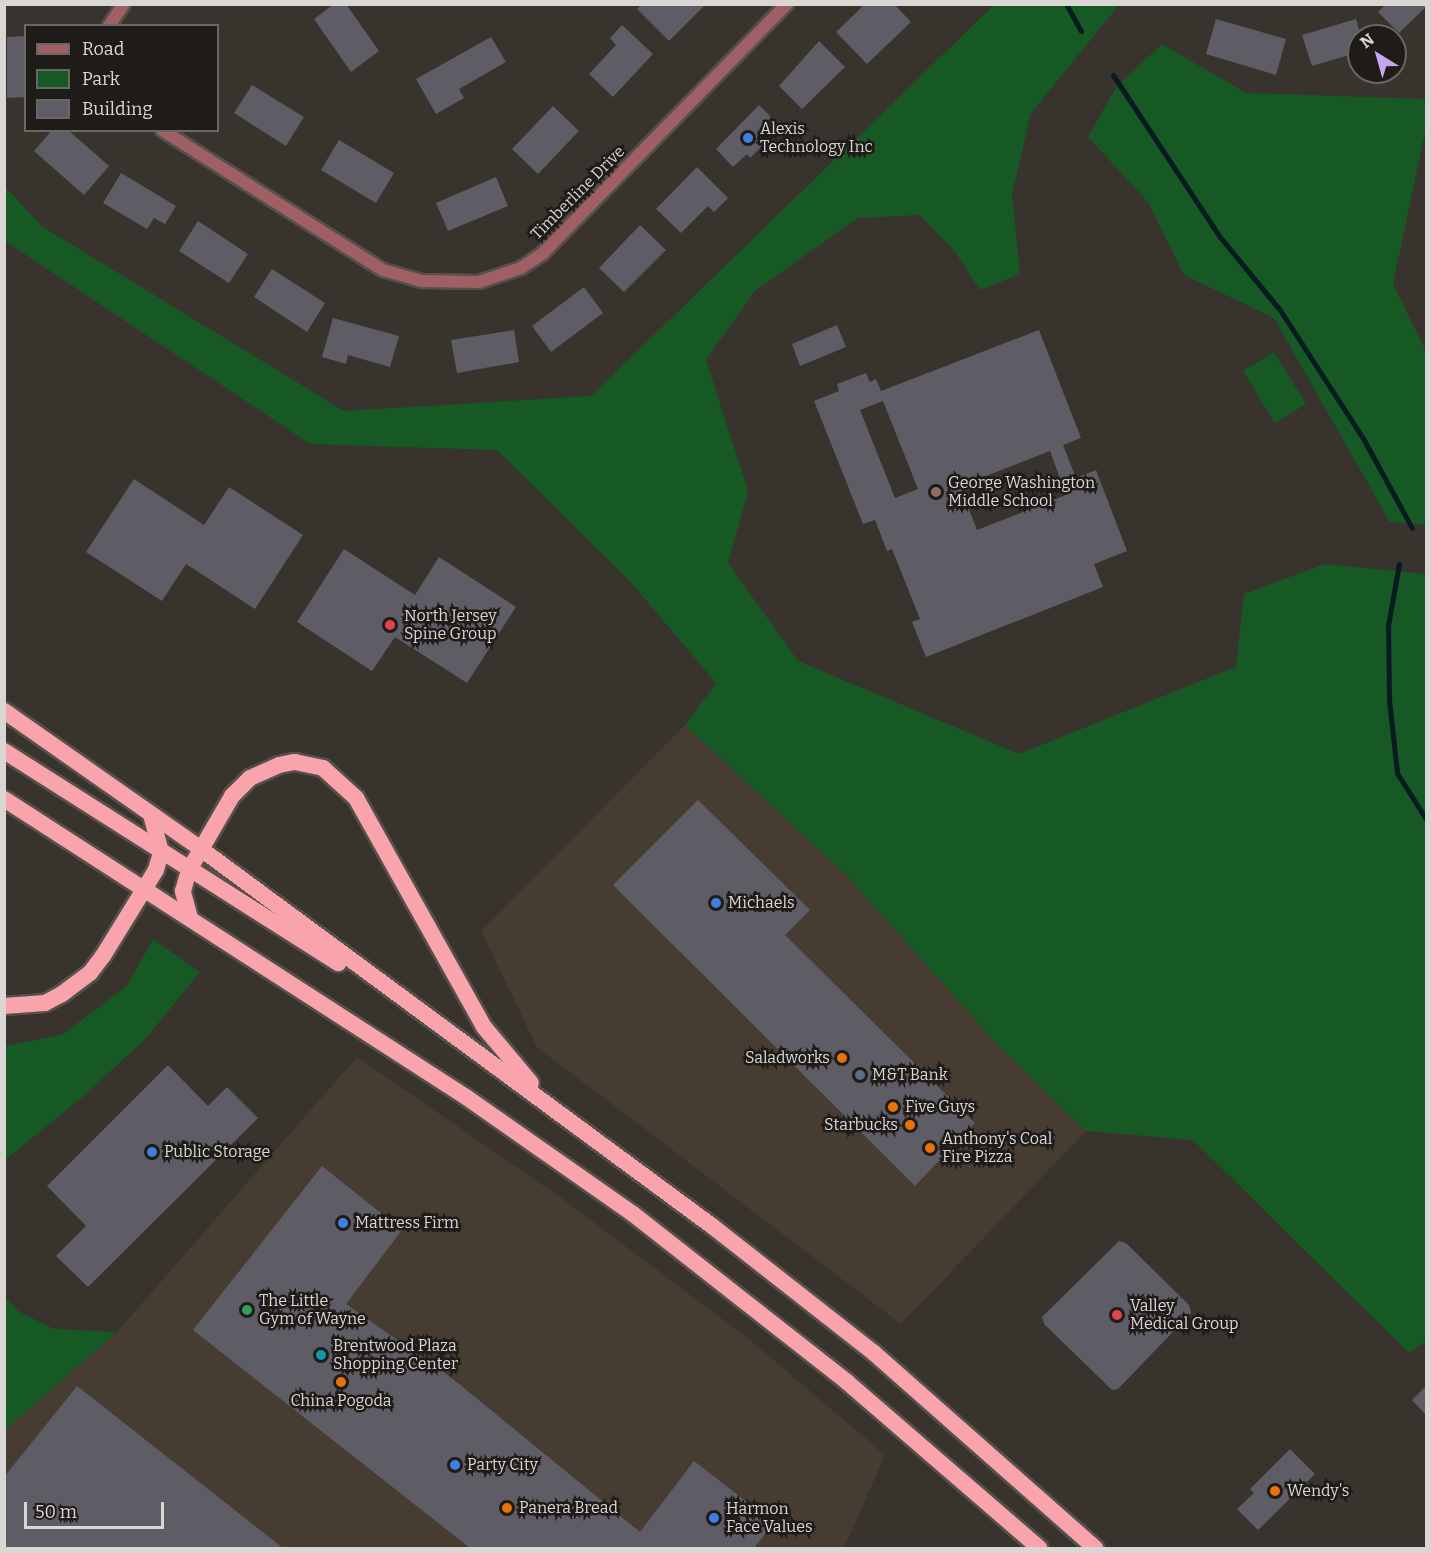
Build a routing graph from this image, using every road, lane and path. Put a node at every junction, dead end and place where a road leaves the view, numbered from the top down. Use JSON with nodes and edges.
{"nodes":[{"id":1,"x":124,"y":4,"type":"edge"},
{"id":2,"x":787,"y":4,"type":"edge"},
{"id":3,"x":110,"y":24,"type":"edge"},
{"id":4,"x":165,"y":132,"type":"edge"},
{"id":5,"x":4,"y":711,"type":"edge"},
{"id":6,"x":4,"y":751,"type":"edge"},
{"id":7,"x":4,"y":799,"type":"edge"},
{"id":8,"x":152,"y":814,"type":"junction"},
{"id":9,"x":201,"y":849,"type":"junction"},
{"id":10,"x":161,"y":852,"type":"junction"},
{"id":11,"x":189,"y":870,"type":"junction"},
{"id":12,"x":145,"y":890,"type":"junction"},
{"id":13,"x":190,"y":918,"type":"junction"},
{"id":14,"x":4,"y":1006,"type":"edge"},
{"id":15,"x":445,"y":1031,"type":"junction"},
{"id":16,"x":544,"y":1100,"type":"junction"},
{"id":17,"x":1039,"y":1548,"type":"edge"},
{"id":18,"x":1095,"y":1548,"type":"edge"}],
"edges":[{"from":1,"to":3,"type":"street"},
{"from":2,"to":4,"type":"street","name":"Timberline Drive"},
{"from":5,"to":8,"type":"highway"},
{"from":6,"to":10,"type":"highway"},
{"from":7,"to":12,"type":"highway"},
{"from":8,"to":9,"type":"highway"},
{"from":8,"to":10,"type":"highway"},
{"from":9,"to":11,"type":"highway"},
{"from":9,"to":15,"type":"highway"},
{"from":9,"to":16,"type":"highway"},
{"from":10,"to":11,"type":"highway"},
{"from":10,"to":12,"type":"highway"},
{"from":11,"to":13,"type":"highway"},
{"from":11,"to":15,"type":"highway"},
{"from":12,"to":13,"type":"highway"},
{"from":12,"to":14,"type":"highway"},
{"from":13,"to":17,"type":"highway"},
{"from":15,"to":16,"type":"highway"},
{"from":16,"to":18,"type":"highway"}]}
